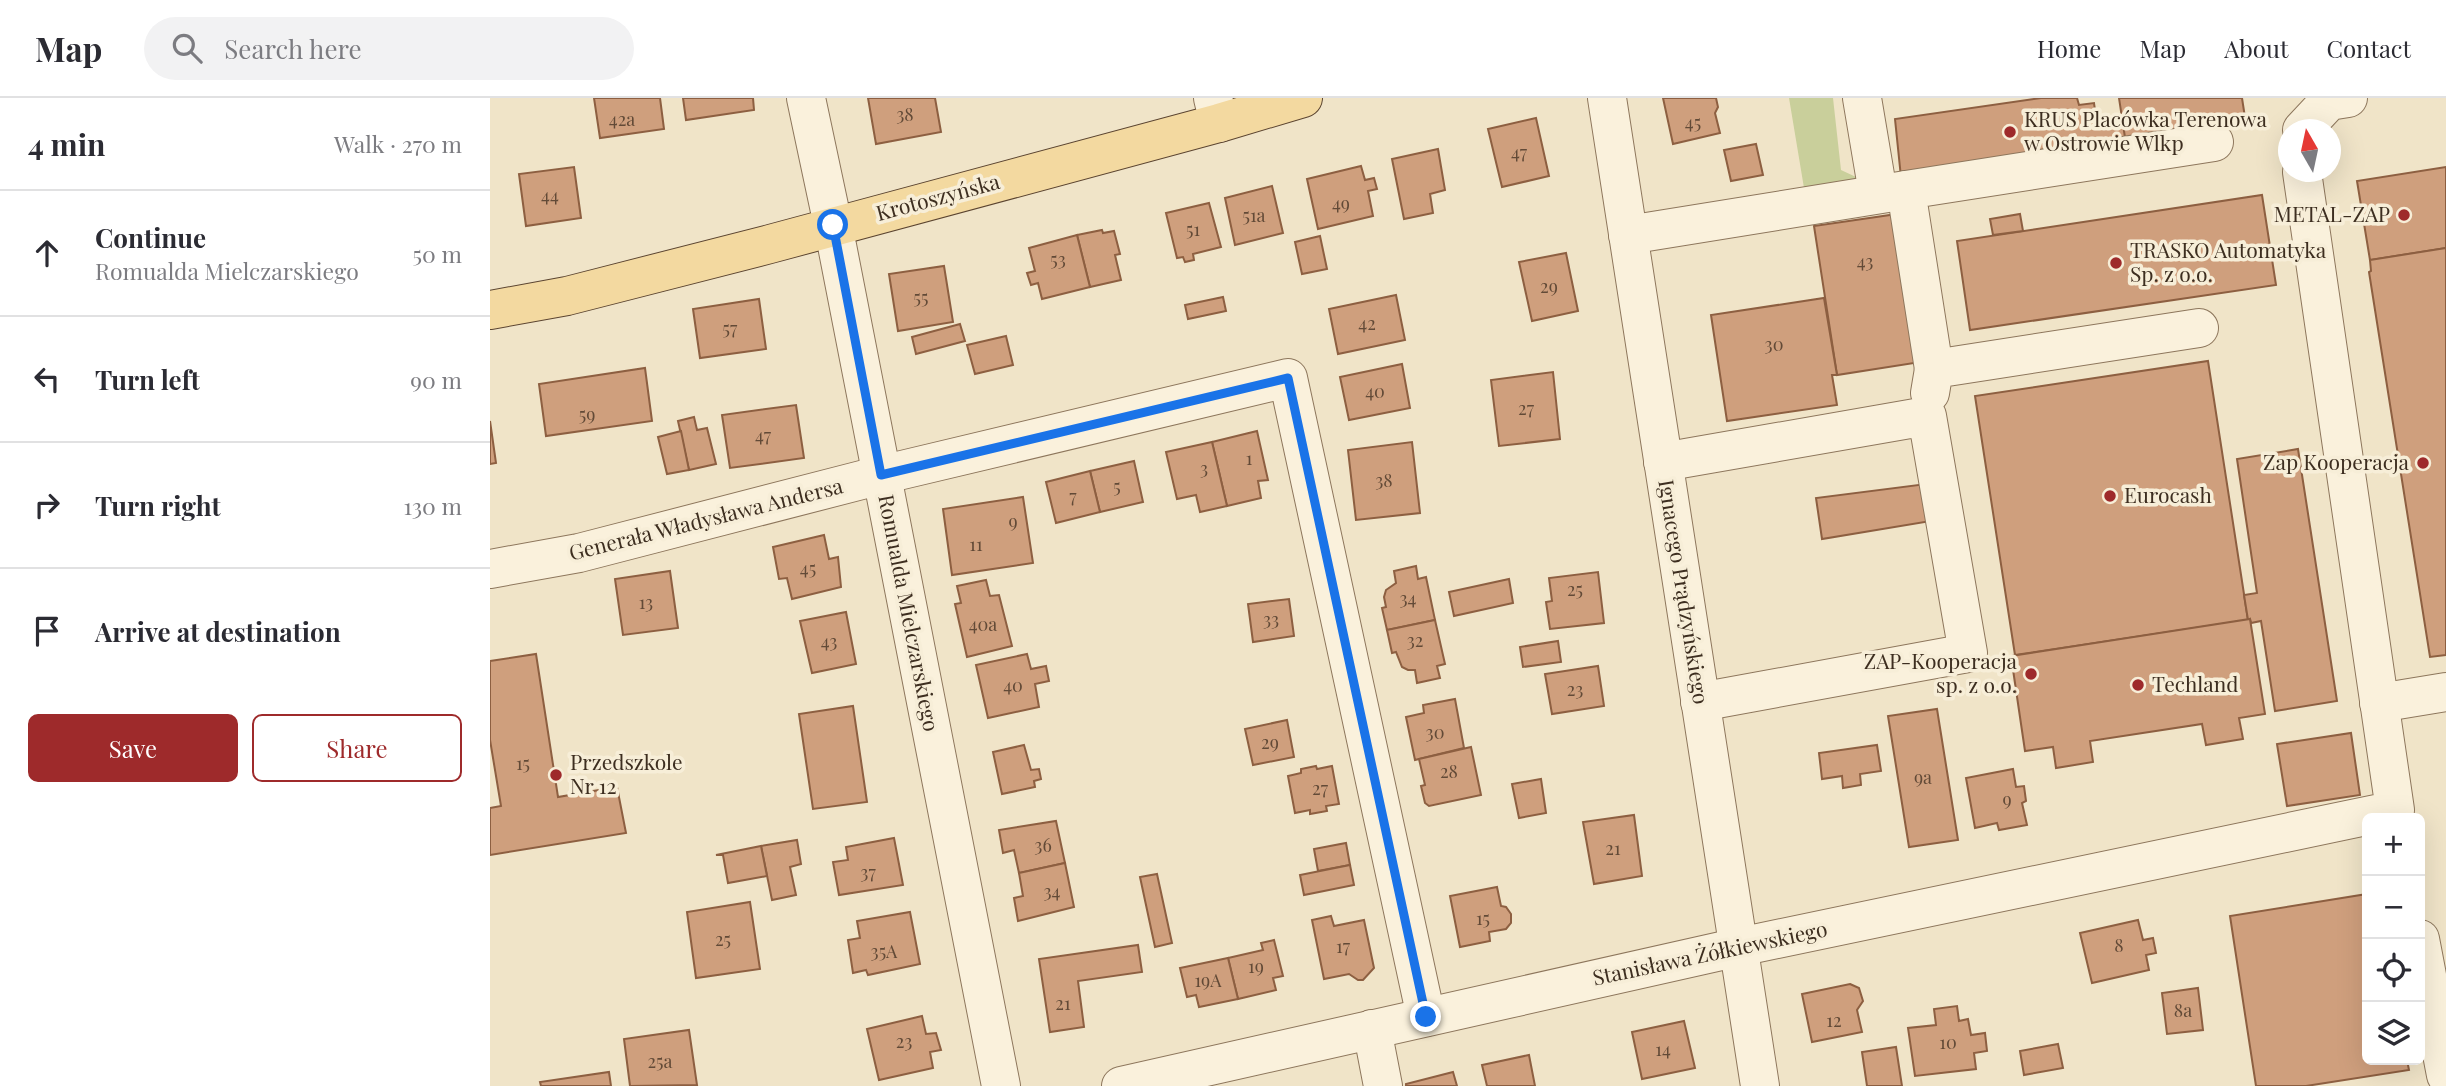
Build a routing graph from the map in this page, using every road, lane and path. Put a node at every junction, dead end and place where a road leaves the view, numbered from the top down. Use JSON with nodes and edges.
{"nodes":[{"id":1,"x":806,"y":98,"type":"edge"},
{"id":2,"x":1303,"y":98,"type":"edge"},
{"id":3,"x":1608,"y":98,"type":"edge"},
{"id":4,"x":1862,"y":98,"type":"edge"},
{"id":5,"x":2348,"y":98,"type":"edge"},
{"id":6,"x":1216,"y":111,"type":"edge"},
{"id":7,"x":2312,"y":119,"type":"edge"},
{"id":8,"x":2214,"y":142,"type":"dead end"},
{"id":9,"x":2303,"y":182,"type":"edge"},
{"id":10,"x":1892,"y":192,"type":"junction"},
{"id":11,"x":833,"y":225,"type":"junction"},
{"id":12,"x":1628,"y":235,"type":"junction"},
{"id":13,"x":490,"y":310,"type":"edge"},
{"id":14,"x":2199,"y":328,"type":"dead end"},
{"id":15,"x":1934,"y":369,"type":"junction"},
{"id":16,"x":1927,"y":416,"type":"junction"},
{"id":17,"x":1664,"y":462,"type":"junction"},
{"id":18,"x":881,"y":475,"type":"junction"},
{"id":19,"x":490,"y":569,"type":"edge"},
{"id":20,"x":2446,"y":692,"type":"edge"},
{"id":21,"x":1700,"y":702,"type":"junction"},
{"id":22,"x":2379,"y":703,"type":"junction"},
{"id":23,"x":2396,"y":813,"type":"edge"},
{"id":24,"x":2362,"y":820,"type":"edge"},
{"id":25,"x":1739,"y":947,"type":"junction"},
{"id":26,"x":2425,"y":965,"type":"edge"},
{"id":27,"x":1426,"y":1017,"type":"junction"},
{"id":28,"x":1372,"y":1029,"type":"junction"},
{"id":29,"x":2446,"y":1075,"type":"edge"},
{"id":30,"x":1001,"y":1086,"type":"edge"},
{"id":31,"x":1121,"y":1086,"type":"edge"},
{"id":32,"x":1383,"y":1086,"type":"edge"},
{"id":33,"x":1760,"y":1086,"type":"edge"}],
"edges":[{"from":1,"to":11,"type":"street","name":"Romualda Mielczarskiego"},
{"from":2,"to":6,"type":"main road","name":"Krotoszyńska"},
{"from":3,"to":12,"type":"street","name":"Ignacego Prądzyńskiego"},
{"from":4,"to":10,"type":"street"},
{"from":5,"to":7,"type":"street"},
{"from":6,"to":11,"type":"main road","name":"Krotoszyńska"},
{"from":8,"to":10,"type":"street"},
{"from":9,"to":22,"type":"street"},
{"from":10,"to":12,"type":"street"},
{"from":10,"to":15,"type":"street"},
{"from":11,"to":13,"type":"main road","name":"Krotoszyńska"},
{"from":11,"to":18,"type":"street","name":"Romualda Mielczarskiego"},
{"from":12,"to":17,"type":"street","name":"Ignacego Prądzyńskiego"},
{"from":14,"to":15,"type":"street"},
{"from":15,"to":16,"type":"street"},
{"from":16,"to":17,"type":"street"},
{"from":16,"to":21,"type":"street"},
{"from":17,"to":21,"type":"street","name":"Ignacego Prądzyńskiego"},
{"from":18,"to":19,"type":"street","name":"Generała Władysława Andersa"},
{"from":18,"to":27,"type":"street","name":"Generała Władysława Andersa"},
{"from":18,"to":30,"type":"street","name":"Romualda Mielczarskiego"},
{"from":20,"to":22,"type":"street"},
{"from":21,"to":25,"type":"street","name":"Ignacego Prądzyńskiego"},
{"from":22,"to":23,"type":"street"},
{"from":24,"to":25,"type":"street","name":"Stanisława Żółkiewskiego"},
{"from":25,"to":27,"type":"street","name":"Stanisława Żółkiewskiego"},
{"from":25,"to":33,"type":"street","name":"Ignacego Prądzyńskiego"},
{"from":26,"to":29,"type":"street"},
{"from":27,"to":28,"type":"street","name":"Stanisława Żółkiewskiego"},
{"from":28,"to":31,"type":"street","name":"Stanisława Żółkiewskiego"},
{"from":28,"to":32,"type":"street"}]}
